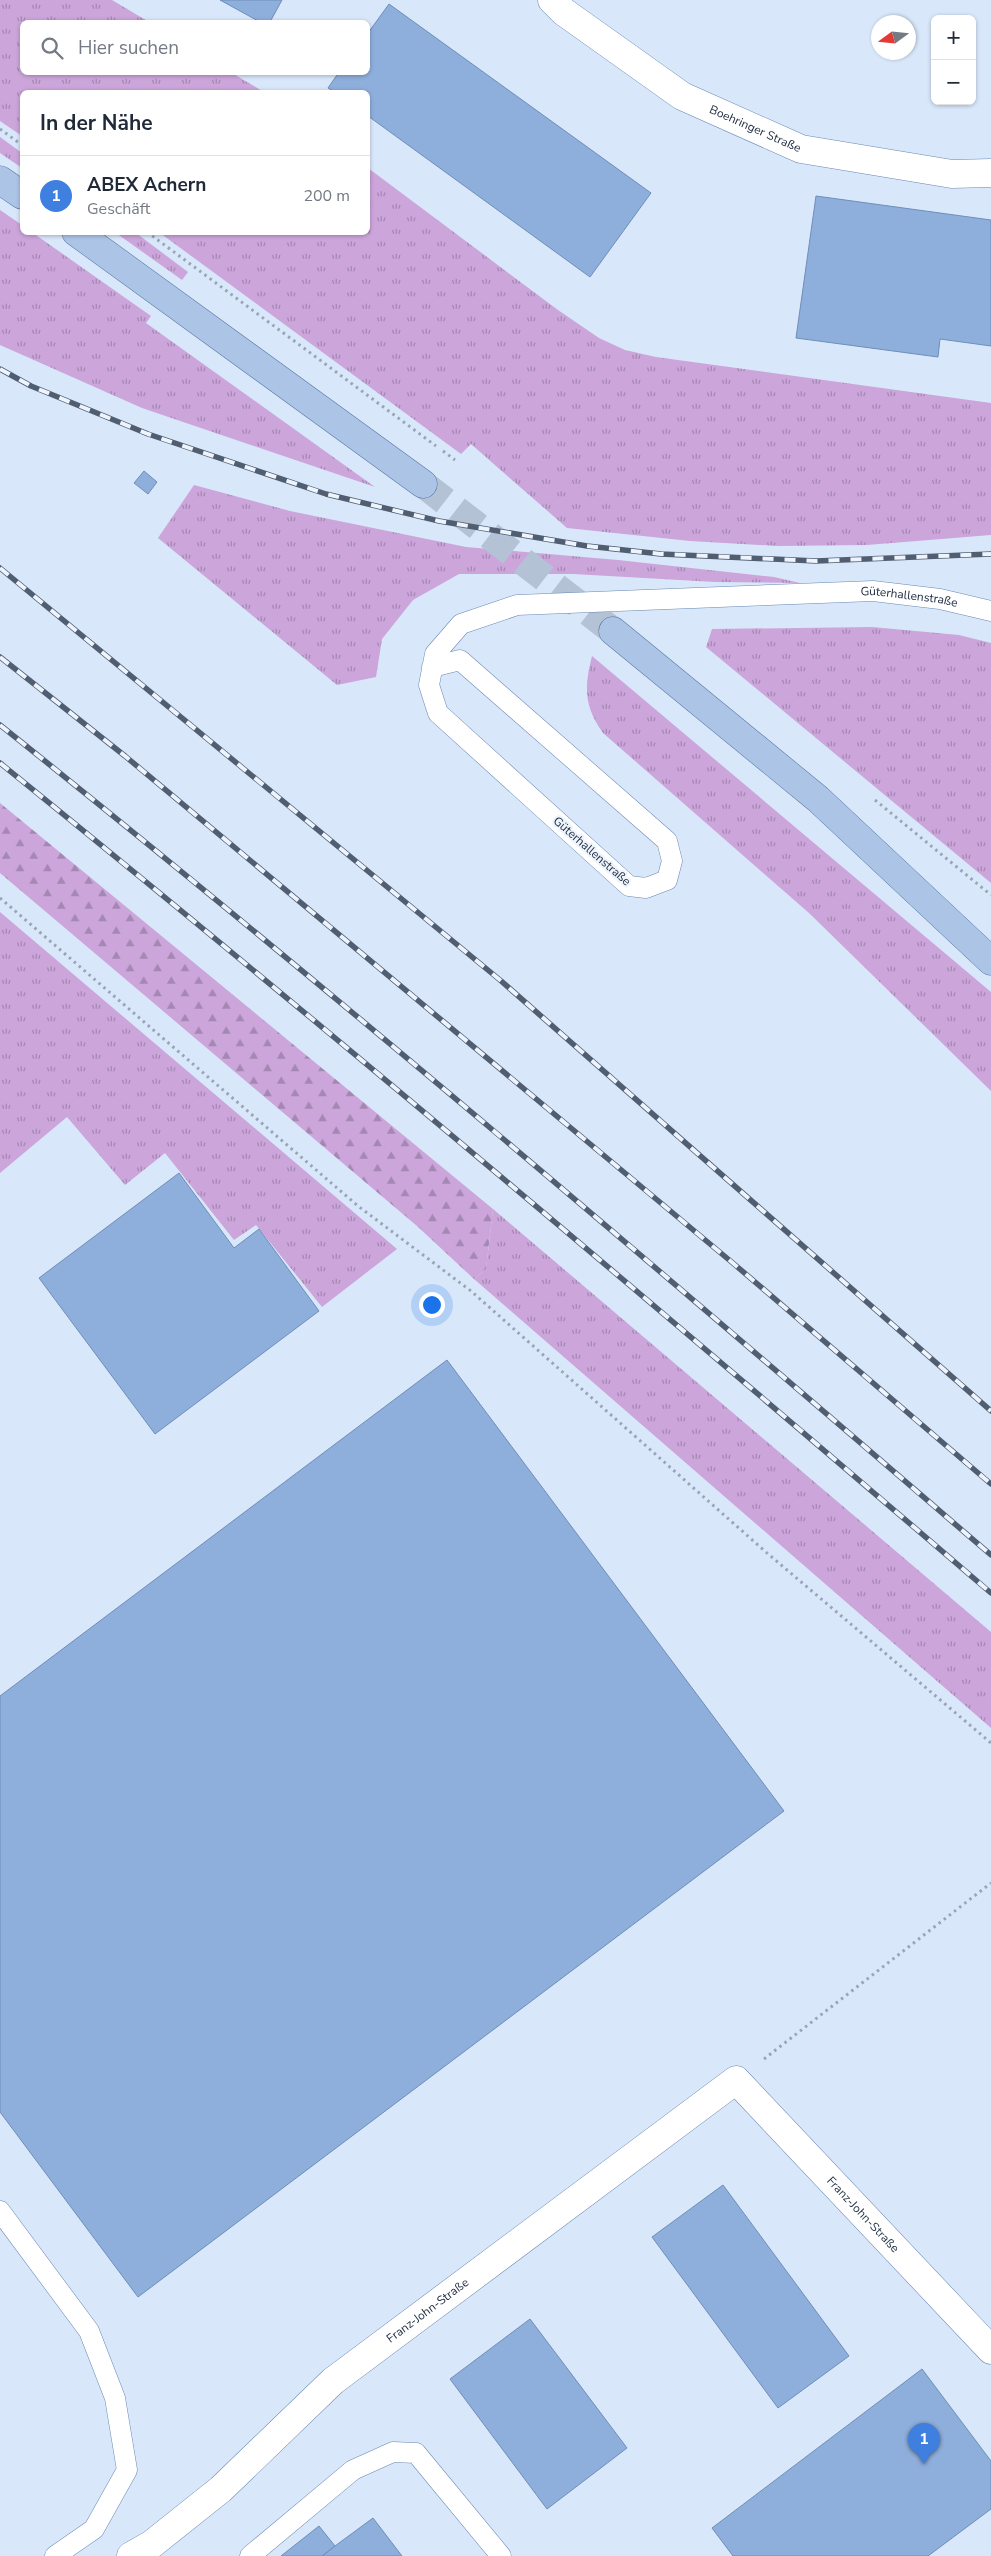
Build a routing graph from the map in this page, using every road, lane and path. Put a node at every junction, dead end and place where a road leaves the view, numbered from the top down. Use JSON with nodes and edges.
{"nodes":[{"id":1,"x":563,"y":4,"type":"edge"},
{"id":2,"x":0,"y":129,"type":"edge"},
{"id":3,"x":20,"y":144,"type":"edge"},
{"id":4,"x":991,"y":173,"type":"edge"},
{"id":5,"x":0,"y":180,"type":"edge"},
{"id":6,"x":20,"y":194,"type":"edge"},
{"id":7,"x":80,"y":235,"type":"edge"},
{"id":8,"x":151,"y":235,"type":"edge"},
{"id":9,"x":456,"y":460,"type":"dead end"},
{"id":10,"x":422,"y":484,"type":"tunnel mouth"},
{"id":11,"x":991,"y":611,"type":"edge"},
{"id":12,"x":613,"y":631,"type":"tunnel mouth"},
{"id":13,"x":432,"y":667,"type":"junction"},
{"id":14,"x":0,"y":898,"type":"edge"},
{"id":15,"x":991,"y":961,"type":"edge"},
{"id":16,"x":991,"y":1743,"type":"edge"},
{"id":17,"x":991,"y":1883,"type":"edge"},
{"id":18,"x":736,"y":2080,"type":"junction"},
{"id":19,"x":0,"y":2211,"type":"edge"},
{"id":20,"x":991,"y":2350,"type":"edge"},
{"id":21,"x":55,"y":2556,"type":"edge"},
{"id":22,"x":131,"y":2556,"type":"edge"},
{"id":23,"x":250,"y":2556,"type":"edge"},
{"id":24,"x":501,"y":2556,"type":"edge"}],
"edges":[{"from":1,"to":4,"type":"street","name":"Boehringer Straße"},
{"from":2,"to":3,"type":"path"},
{"from":5,"to":6,"type":"main road"},
{"from":7,"to":10,"type":"main road"},
{"from":8,"to":9,"type":"path"},
{"from":11,"to":13,"type":"lane","name":"Güterhallenstraße"},
{"from":12,"to":15,"type":"main road"},
{"from":13,"to":13,"type":"lane","name":"Güterhallenstraße"},
{"from":14,"to":16,"type":"path"},
{"from":17,"to":18,"type":"path"},
{"from":18,"to":20,"type":"street","name":"Franz-John-Straße"},
{"from":18,"to":22,"type":"street","name":"Franz-John-Straße"},
{"from":19,"to":21,"type":"lane"},
{"from":23,"to":24,"type":"lane"}]}
